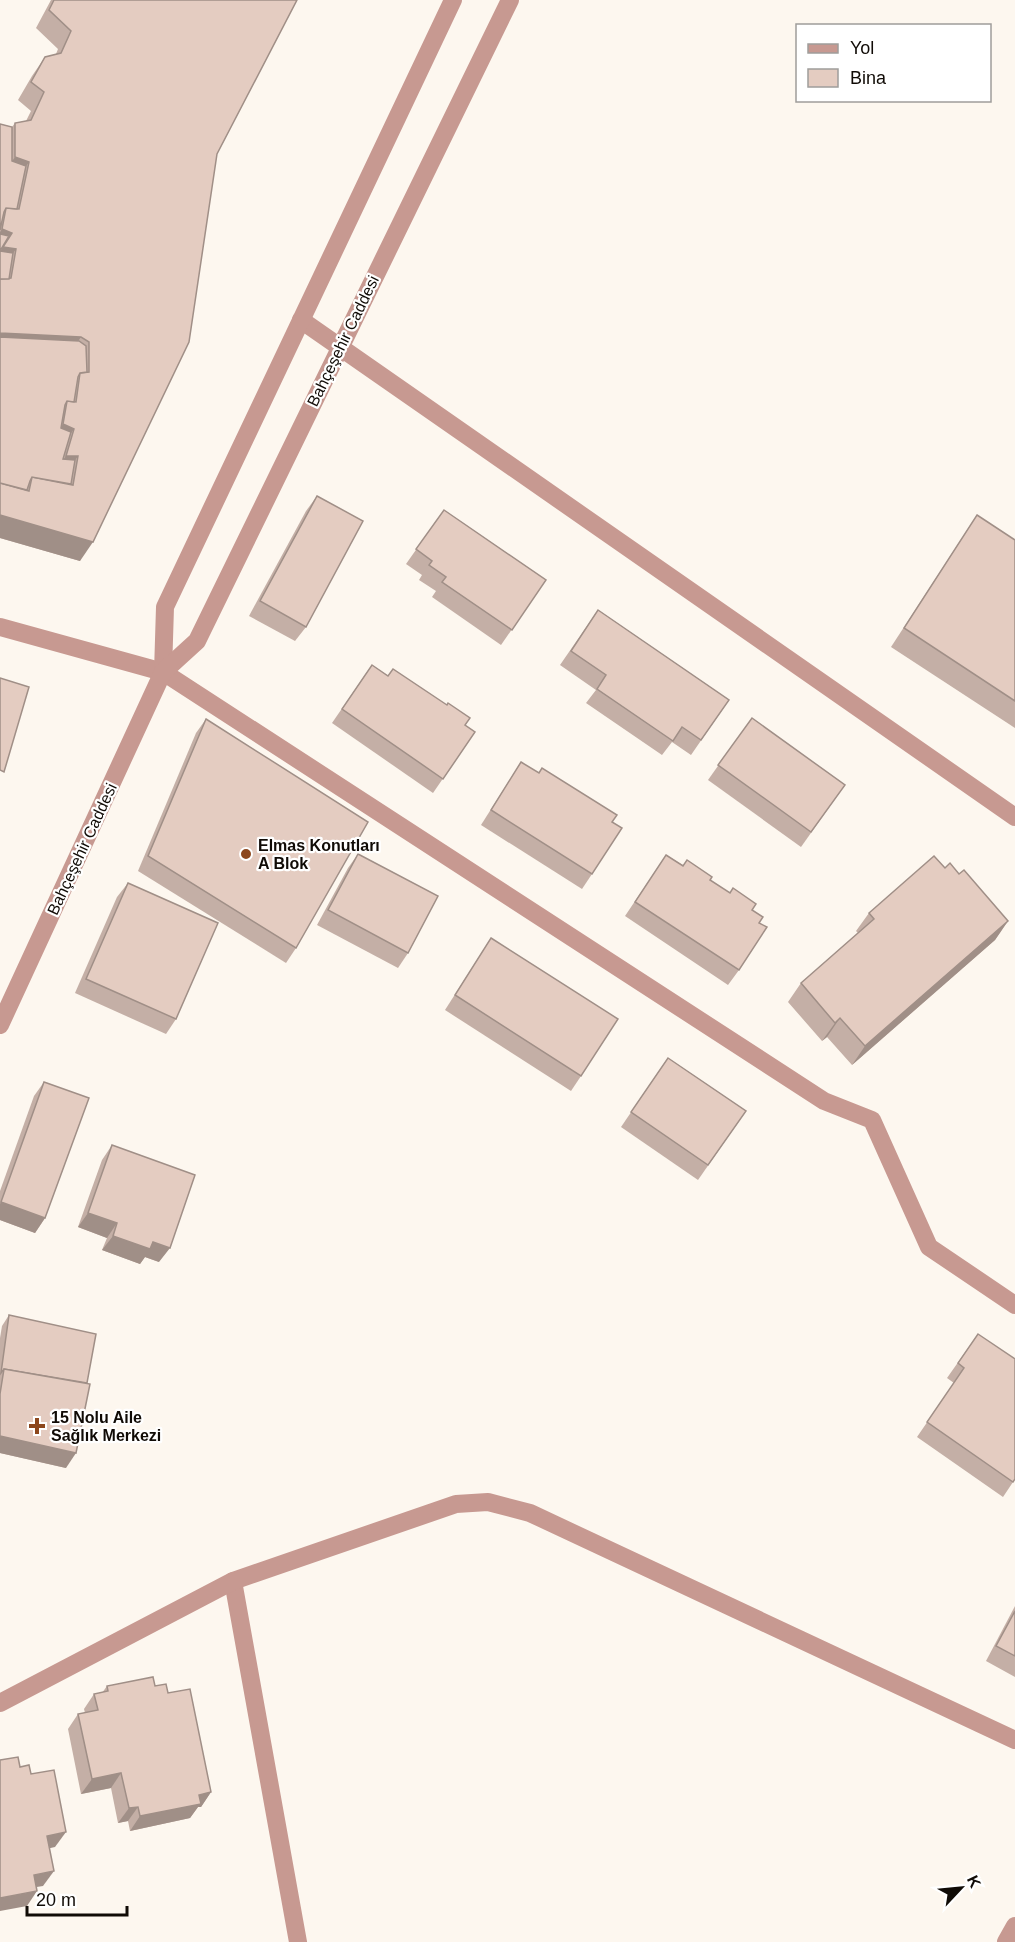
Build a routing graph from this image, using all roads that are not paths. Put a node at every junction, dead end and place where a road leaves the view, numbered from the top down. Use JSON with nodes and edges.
{"nodes":[{"id":1,"x":453,"y":0,"type":"edge"},
{"id":2,"x":510,"y":0,"type":"edge"},
{"id":3,"x":302,"y":320,"type":"junction"},
{"id":4,"x":340,"y":347,"type":"junction"},
{"id":5,"x":0,"y":627,"type":"edge"},
{"id":6,"x":163,"y":672,"type":"junction"},
{"id":7,"x":1015,"y":817,"type":"edge"},
{"id":8,"x":6,"y":995,"type":"edge"},
{"id":9,"x":0,"y":1025,"type":"edge"},
{"id":10,"x":1015,"y":1305,"type":"edge"},
{"id":11,"x":233,"y":1581,"type":"junction"},
{"id":12,"x":0,"y":1703,"type":"edge"},
{"id":13,"x":1015,"y":1740,"type":"edge"},
{"id":14,"x":1015,"y":1926,"type":"edge"},
{"id":15,"x":298,"y":1942,"type":"edge"},
{"id":16,"x":1006,"y":1942,"type":"edge"}],
"edges":[{"from":1,"to":3,"type":"street","name":"Bahçeşehir Caddesi"},
{"from":2,"to":4,"type":"street","name":"Bahçeşehir Caddesi"},
{"from":3,"to":4,"type":"street"},
{"from":3,"to":6,"type":"street","name":"Bahçeşehir Caddesi"},
{"from":4,"to":6,"type":"street","name":"Bahçeşehir Caddesi"},
{"from":4,"to":7,"type":"street"},
{"from":5,"to":6,"type":"street"},
{"from":6,"to":8,"type":"street","name":"Bahçeşehir Caddesi"},
{"from":6,"to":10,"type":"street"},
{"from":8,"to":9,"type":"street","name":"Bahçeşehir Caddesi"},
{"from":11,"to":12,"type":"street"},
{"from":11,"to":13,"type":"street"},
{"from":11,"to":15,"type":"street"},
{"from":14,"to":16,"type":"street"}]}
